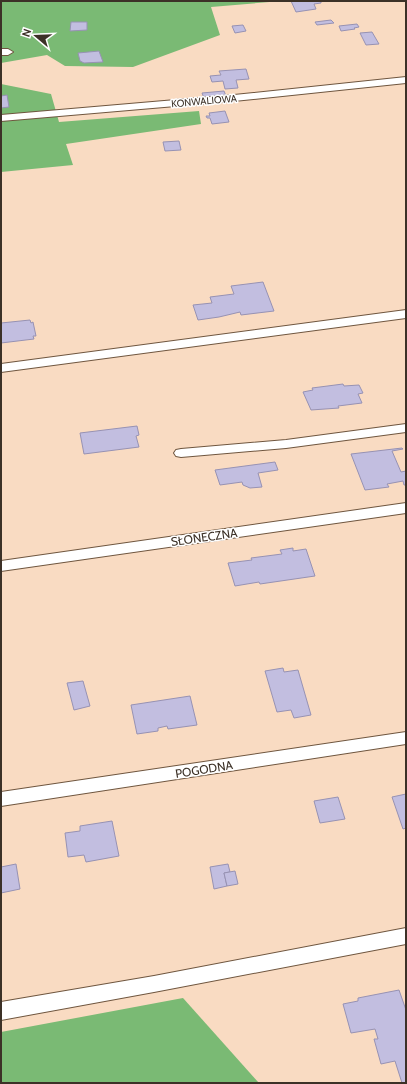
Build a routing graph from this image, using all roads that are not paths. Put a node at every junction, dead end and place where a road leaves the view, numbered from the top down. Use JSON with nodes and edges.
{"nodes":[{"id":1,"x":406,"y":80,"type":"edge"},
{"id":2,"x":1,"y":118,"type":"edge"},
{"id":3,"x":406,"y":314,"type":"edge"},
{"id":4,"x":1,"y":368,"type":"edge"},
{"id":5,"x":406,"y":428,"type":"edge"},
{"id":6,"x":181,"y":453,"type":"dead end"},
{"id":7,"x":406,"y":508,"type":"edge"},
{"id":8,"x":1,"y":566,"type":"edge"},
{"id":9,"x":406,"y":738,"type":"edge"},
{"id":10,"x":1,"y":799,"type":"edge"},
{"id":11,"x":406,"y":936,"type":"edge"},
{"id":12,"x":1,"y":1011,"type":"edge"}],
"edges":[{"from":1,"to":2,"type":"lane","name":"KONWALIOWA"},
{"from":3,"to":4,"type":"lane"},
{"from":5,"to":6,"type":"lane"},
{"from":7,"to":8,"type":"lane","name":"SŁONECZNA"},
{"from":9,"to":10,"type":"lane","name":"POGODNA"},
{"from":11,"to":12,"type":"lane"}]}
